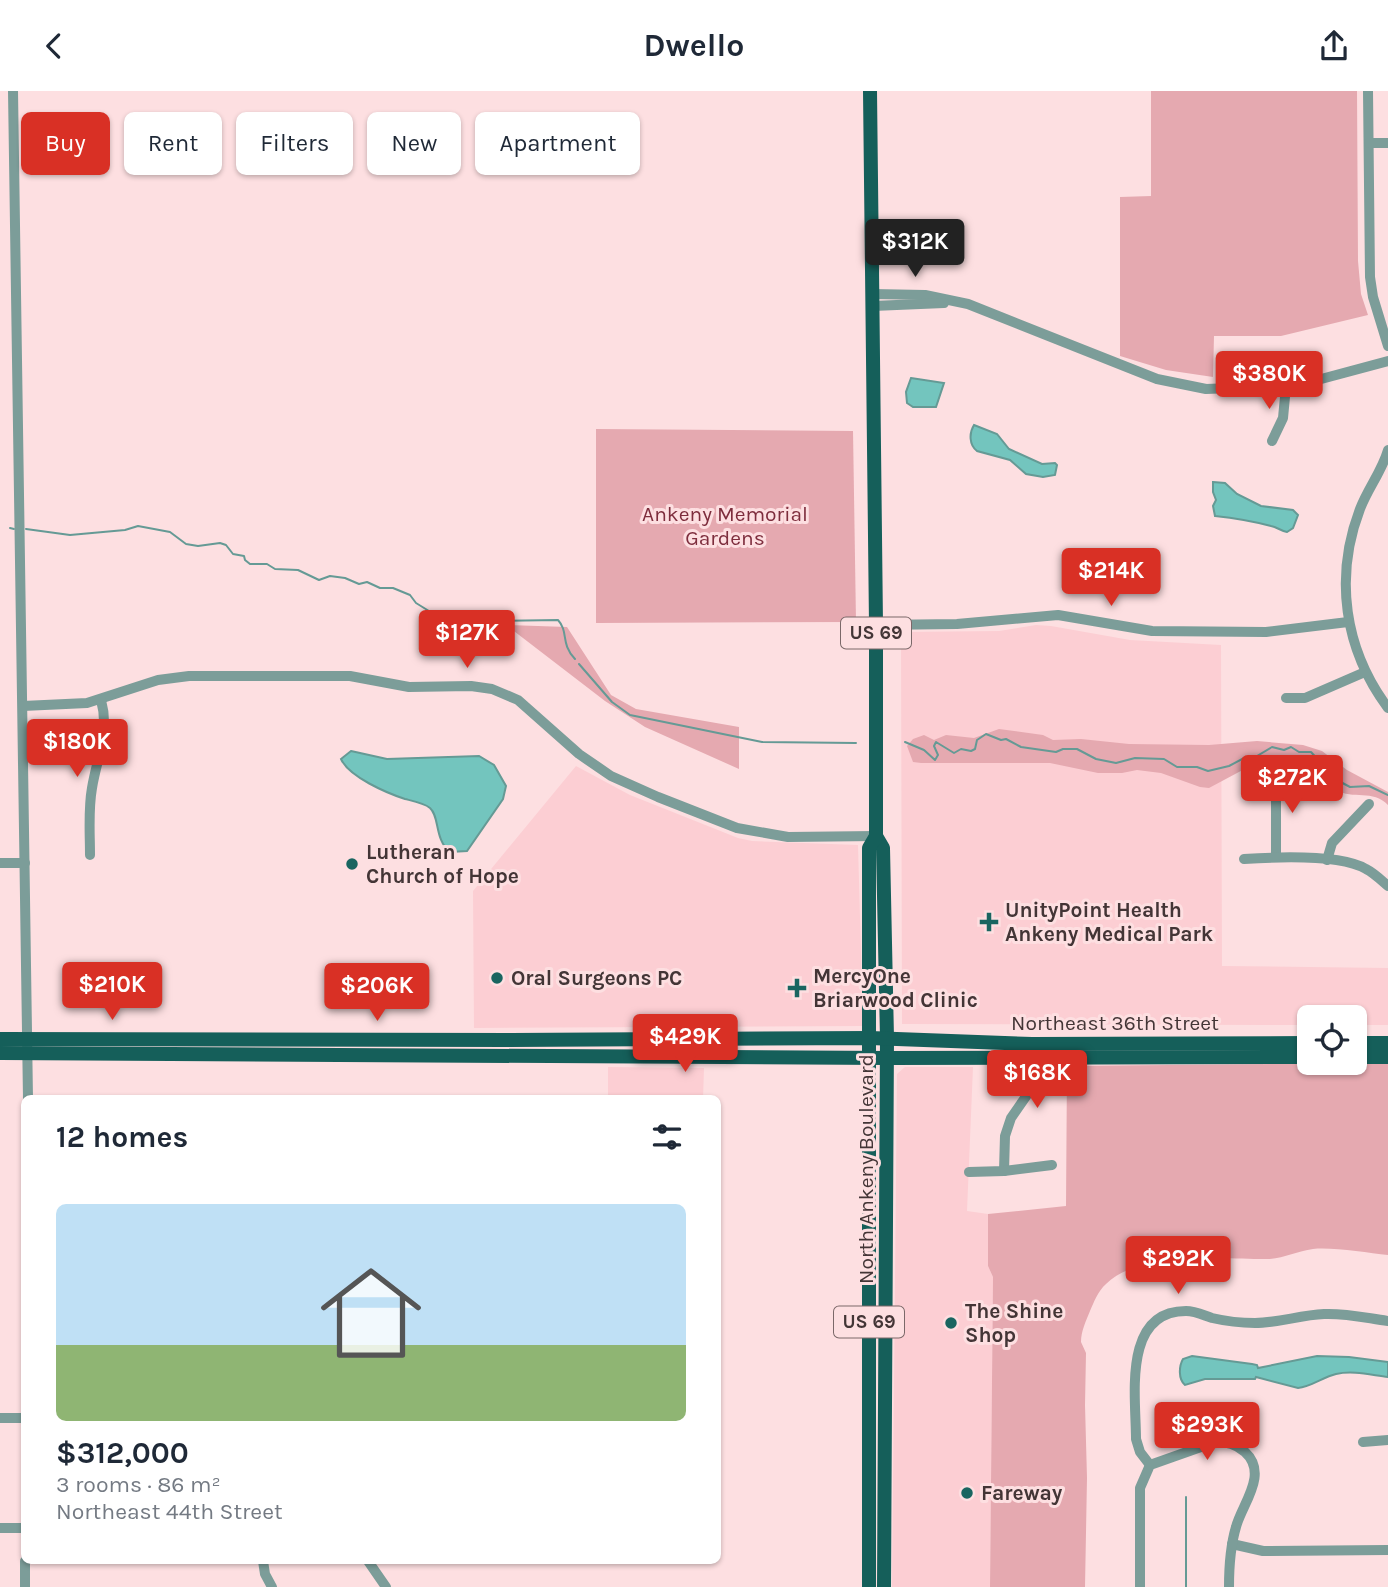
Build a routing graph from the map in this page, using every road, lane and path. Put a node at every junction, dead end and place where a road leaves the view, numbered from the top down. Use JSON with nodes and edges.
{"nodes":[{"id":1,"x":13,"y":91,"type":"edge"},
{"id":2,"x":870,"y":91,"type":"edge"},
{"id":3,"x":1368,"y":91,"type":"edge"},
{"id":4,"x":1369,"y":143,"type":"junction"},
{"id":5,"x":1388,"y":143,"type":"edge"},
{"id":6,"x":873,"y":300,"type":"junction"},
{"id":7,"x":1388,"y":346,"type":"edge"},
{"id":8,"x":1388,"y":361,"type":"edge"},
{"id":9,"x":1286,"y":386,"type":"junction"},
{"id":10,"x":1272,"y":441,"type":"dead end"},
{"id":11,"x":1388,"y":450,"type":"edge"},
{"id":12,"x":1348,"y":622,"type":"junction"},
{"id":13,"x":876,"y":625,"type":"junction"},
{"id":14,"x":1365,"y":672,"type":"junction"},
{"id":15,"x":1286,"y":698,"type":"dead end"},
{"id":16,"x":101,"y":700,"type":"junction"},
{"id":17,"x":23,"y":706,"type":"junction"},
{"id":18,"x":1388,"y":708,"type":"edge"},
{"id":19,"x":1276,"y":774,"type":"dead end"},
{"id":20,"x":1369,"y":804,"type":"dead end"},
{"id":21,"x":876,"y":836,"type":"junction"},
{"id":22,"x":90,"y":855,"type":"dead end"},
{"id":23,"x":1276,"y":857,"type":"junction"},
{"id":24,"x":1244,"y":859,"type":"dead end"},
{"id":25,"x":1327,"y":860,"type":"junction"},
{"id":26,"x":0,"y":863,"type":"edge"},
{"id":27,"x":25,"y":863,"type":"junction"},
{"id":28,"x":1388,"y":886,"type":"edge"},
{"id":29,"x":878,"y":1038,"type":"junction"},
{"id":30,"x":0,"y":1039,"type":"edge"},
{"id":31,"x":1297,"y":1043,"type":"edge"},
{"id":32,"x":1367,"y":1043,"type":"edge"},
{"id":33,"x":1388,"y":1043,"type":"edge"},
{"id":34,"x":27,"y":1045,"type":"junction"},
{"id":35,"x":1032,"y":1051,"type":"junction"},
{"id":36,"x":0,"y":1053,"type":"edge"},
{"id":37,"x":1297,"y":1057,"type":"edge"},
{"id":38,"x":1367,"y":1057,"type":"edge"},
{"id":39,"x":1388,"y":1057,"type":"edge"},
{"id":40,"x":878,"y":1058,"type":"junction"},
{"id":41,"x":28,"y":1095,"type":"edge"},
{"id":42,"x":1052,"y":1165,"type":"dead end"},
{"id":43,"x":1004,"y":1171,"type":"junction"},
{"id":44,"x":969,"y":1172,"type":"dead end"},
{"id":45,"x":1388,"y":1321,"type":"edge"},
{"id":46,"x":0,"y":1418,"type":"edge"},
{"id":47,"x":21,"y":1418,"type":"edge"},
{"id":48,"x":1388,"y":1440,"type":"edge"},
{"id":49,"x":1363,"y":1442,"type":"dead end"},
{"id":50,"x":1150,"y":1465,"type":"junction"},
{"id":51,"x":0,"y":1528,"type":"edge"},
{"id":52,"x":21,"y":1528,"type":"edge"},
{"id":53,"x":1232,"y":1544,"type":"junction"},
{"id":54,"x":1388,"y":1550,"type":"edge"},
{"id":55,"x":25,"y":1564,"type":"edge"},
{"id":56,"x":263,"y":1564,"type":"edge"},
{"id":57,"x":370,"y":1564,"type":"edge"},
{"id":58,"x":25,"y":1587,"type":"edge"},
{"id":59,"x":272,"y":1587,"type":"edge"},
{"id":60,"x":386,"y":1587,"type":"edge"},
{"id":61,"x":869,"y":1587,"type":"edge"},
{"id":62,"x":884,"y":1587,"type":"edge"},
{"id":63,"x":1140,"y":1587,"type":"edge"},
{"id":64,"x":1228,"y":1587,"type":"edge"}],
"edges":[{"from":1,"to":17,"type":"street"},
{"from":2,"to":6,"type":"main road","number":"US 69"},
{"from":3,"to":4,"type":"street"},
{"from":4,"to":5,"type":"street"},
{"from":4,"to":7,"type":"street"},
{"from":6,"to":9,"type":"street"},
{"from":6,"to":13,"type":"main road","name":"North Ankeny Boulevard","number":"US 69"},
{"from":8,"to":9,"type":"street"},
{"from":9,"to":10,"type":"street"},
{"from":11,"to":12,"type":"street"},
{"from":12,"to":13,"type":"street"},
{"from":12,"to":14,"type":"street"},
{"from":13,"to":21,"type":"main road","name":"North Ankeny Boulevard","number":"US 69"},
{"from":14,"to":15,"type":"street"},
{"from":14,"to":18,"type":"street"},
{"from":16,"to":17,"type":"street"},
{"from":16,"to":21,"type":"street"},
{"from":16,"to":22,"type":"street"},
{"from":17,"to":27,"type":"street"},
{"from":19,"to":23,"type":"street"},
{"from":20,"to":25,"type":"street"},
{"from":21,"to":29,"type":"main road","name":"North Ankeny Boulevard","number":"US 69"},
{"from":23,"to":24,"type":"street"},
{"from":23,"to":25,"type":"street"},
{"from":25,"to":28,"type":"street"},
{"from":26,"to":27,"type":"street"},
{"from":27,"to":34,"type":"street"},
{"from":29,"to":34,"type":"main road","name":"Northeast 36th Street"},
{"from":29,"to":35,"type":"main road","name":"Northeast 36th Street"},
{"from":29,"to":40,"type":"main road","name":"North Ankeny Boulevard","number":"US 69"},
{"from":30,"to":34,"type":"main road"},
{"from":31,"to":35,"type":"main road","name":"Northeast 36th Street"},
{"from":32,"to":33,"type":"main road"},
{"from":34,"to":36,"type":"main road"},
{"from":34,"to":40,"type":"main road","name":"Northeast 36th Street"},
{"from":34,"to":41,"type":"street"},
{"from":35,"to":37,"type":"main road","name":"Northeast 36th Street"},
{"from":35,"to":40,"type":"main road","name":"Northeast 36th Street"},
{"from":35,"to":43,"type":"street"},
{"from":38,"to":39,"type":"main road"},
{"from":40,"to":61,"type":"main road","name":"North Ankeny Boulevard","number":"US 69"},
{"from":40,"to":62,"type":"main road","name":"North Ankeny Boulevard","number":"US 69"},
{"from":42,"to":43,"type":"street"},
{"from":43,"to":44,"type":"street"},
{"from":45,"to":50,"type":"street"},
{"from":46,"to":47,"type":"street"},
{"from":48,"to":49,"type":"street"},
{"from":50,"to":53,"type":"street"},
{"from":50,"to":63,"type":"street"},
{"from":51,"to":52,"type":"street"},
{"from":53,"to":54,"type":"street"},
{"from":53,"to":64,"type":"street"},
{"from":55,"to":58,"type":"street"},
{"from":56,"to":59,"type":"street"},
{"from":57,"to":60,"type":"street"}]}
